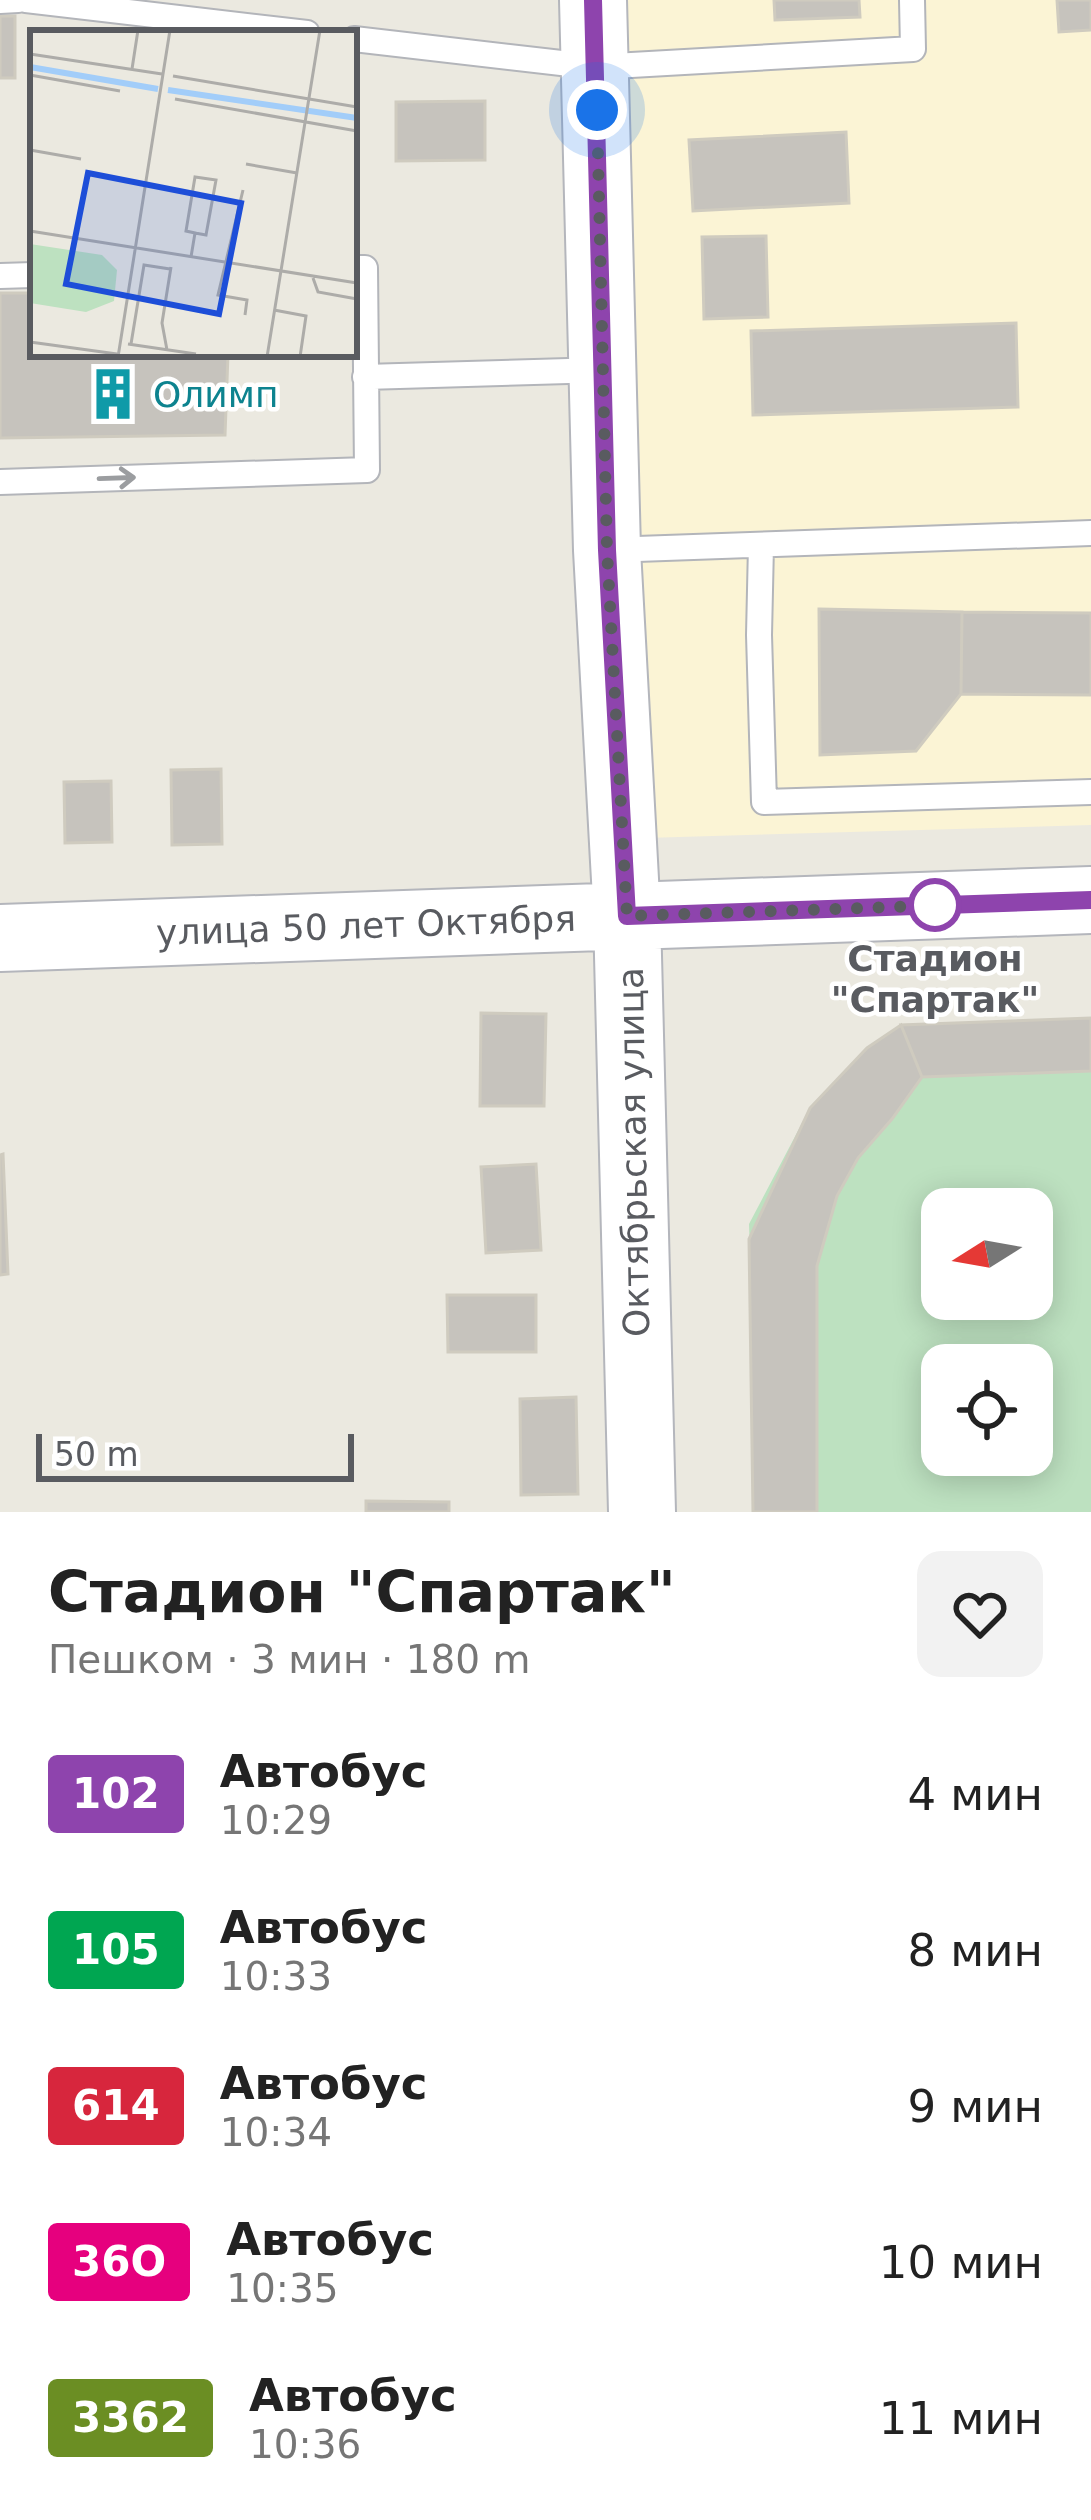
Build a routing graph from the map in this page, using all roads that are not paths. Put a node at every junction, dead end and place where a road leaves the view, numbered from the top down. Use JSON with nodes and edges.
{"nodes":[{"id":1,"x":22,"y":0,"type":"edge"},
{"id":2,"x":593,"y":0,"type":"edge"},
{"id":3,"x":912,"y":0,"type":"edge"},
{"id":4,"x":0,"y":1,"type":"edge"},
{"id":5,"x":281,"y":30,"type":"edge"},
{"id":6,"x":357,"y":38,"type":"edge"},
{"id":7,"x":596,"y":67,"type":"junction"},
{"id":8,"x":357,"y":268,"type":"edge"},
{"id":9,"x":30,"y":275,"type":"edge"},
{"id":10,"x":0,"y":276,"type":"edge"},
{"id":11,"x":603,"y":370,"type":"junction"},
{"id":12,"x":365,"y":377,"type":"junction"},
{"id":13,"x":0,"y":482,"type":"edge"},
{"id":14,"x":1091,"y":533,"type":"edge"},
{"id":15,"x":761,"y":545,"type":"junction"},
{"id":16,"x":607,"y":550,"type":"junction"},
{"id":17,"x":1091,"y":792,"type":"edge"},
{"id":18,"x":1091,"y":900,"type":"edge"},
{"id":19,"x":627,"y":916,"type":"junction"},
{"id":20,"x":0,"y":938,"type":"edge"},
{"id":21,"x":642,"y":1512,"type":"edge"}],
"edges":[{"from":1,"to":4,"type":"lane"},
{"from":1,"to":5,"type":"lane"},
{"from":2,"to":7,"type":"main road","name":"Октябрьская улица"},
{"from":3,"to":7,"type":"lane"},
{"from":6,"to":7,"type":"lane"},
{"from":7,"to":11,"type":"main road","name":"Октябрьская улица"},
{"from":8,"to":12,"type":"lane"},
{"from":9,"to":10,"type":"lane"},
{"from":11,"to":12,"type":"lane"},
{"from":11,"to":16,"type":"main road","name":"Октябрьская улица"},
{"from":13,"to":12,"type":"lane","one_way":true},
{"from":14,"to":15,"type":"lane"},
{"from":15,"to":16,"type":"lane"},
{"from":15,"to":17,"type":"lane"},
{"from":16,"to":19,"type":"main road","name":"Октябрьская улица"},
{"from":18,"to":19,"type":"main road","name":"улица 50 лет Октября"},
{"from":19,"to":20,"type":"main road","name":"улица 50 лет Октября"},
{"from":19,"to":21,"type":"main road","name":"Октябрьская улица"}]}
